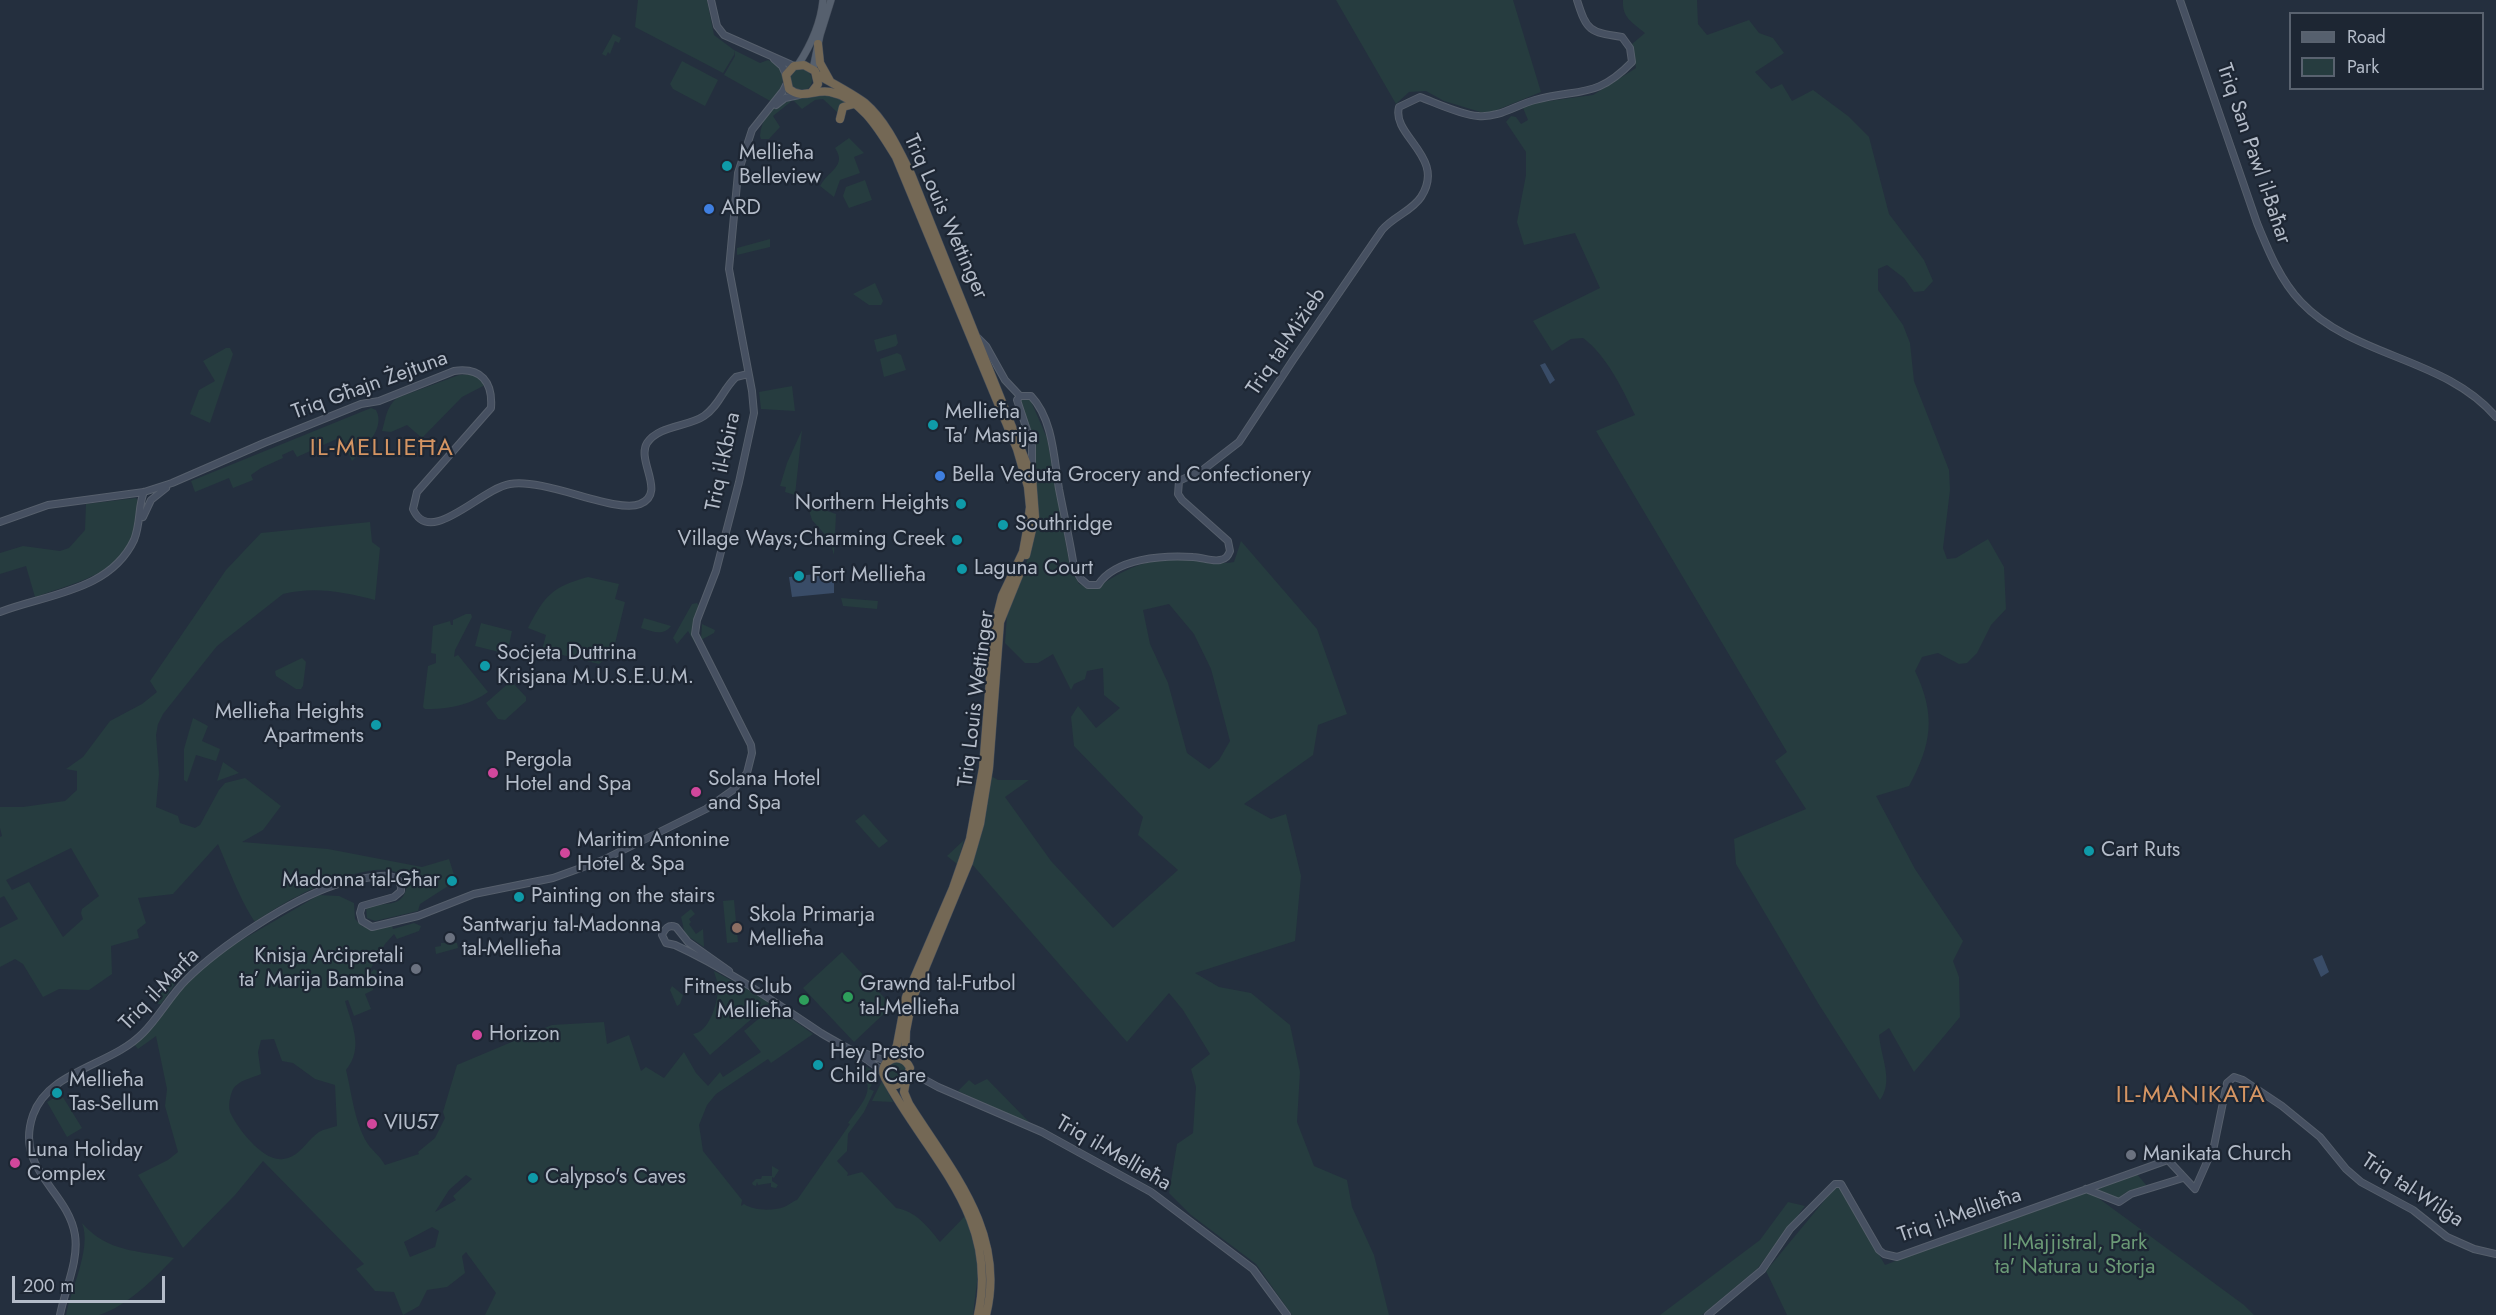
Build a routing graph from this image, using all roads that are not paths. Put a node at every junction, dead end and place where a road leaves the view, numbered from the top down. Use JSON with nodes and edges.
{"nodes":[{"id":1,"x":711,"y":0,"type":"edge"},
{"id":2,"x":824,"y":0,"type":"edge"},
{"id":3,"x":831,"y":0,"type":"edge"},
{"id":4,"x":1577,"y":0,"type":"edge"},
{"id":5,"x":2180,"y":0,"type":"edge"},
{"id":6,"x":818,"y":44,"type":"junction"},
{"id":7,"x":769,"y":56,"type":"junction"},
{"id":8,"x":796,"y":65,"type":"junction"},
{"id":9,"x":815,"y":71,"type":"junction"},
{"id":10,"x":786,"y":79,"type":"junction"},
{"id":11,"x":830,"y":82,"type":"junction"},
{"id":12,"x":811,"y":93,"type":"junction"},
{"id":13,"x":799,"y":94,"type":"junction"},
{"id":14,"x":854,"y":104,"type":"junction"},
{"id":15,"x":840,"y":119,"type":"dead end"},
{"id":16,"x":751,"y":137,"type":"junction"},
{"id":17,"x":977,"y":337,"type":"junction"},
{"id":18,"x":748,"y":374,"type":"junction"},
{"id":19,"x":1020,"y":396,"type":"junction"},
{"id":20,"x":2496,"y":417,"type":"edge"},
{"id":21,"x":1032,"y":477,"type":"junction"},
{"id":22,"x":172,"y":483,"type":"junction"},
{"id":23,"x":147,"y":491,"type":"junction"},
{"id":24,"x":155,"y":496,"type":"junction"},
{"id":25,"x":0,"y":522,"type":"edge"},
{"id":26,"x":140,"y":522,"type":"junction"},
{"id":27,"x":0,"y":612,"type":"edge"},
{"id":28,"x":418,"y":916,"type":"joint"},
{"id":29,"x":681,"y":935,"type":"junction"},
{"id":30,"x":675,"y":945,"type":"junction"},
{"id":31,"x":729,"y":971,"type":"junction"},
{"id":32,"x":850,"y":1051,"type":"junction"},
{"id":33,"x":891,"y":1059,"type":"junction"},
{"id":34,"x":906,"y":1062,"type":"junction"},
{"id":35,"x":884,"y":1072,"type":"junction"},
{"id":36,"x":907,"y":1079,"type":"junction"},
{"id":37,"x":926,"y":1079,"type":"junction"},
{"id":38,"x":887,"y":1081,"type":"junction"},
{"id":39,"x":2183,"y":1179,"type":"junction"},
{"id":40,"x":2086,"y":1189,"type":"junction"},
{"id":41,"x":2496,"y":1254,"type":"edge"},
{"id":42,"x":60,"y":1315,"type":"edge"},
{"id":43,"x":978,"y":1315,"type":"edge"},
{"id":44,"x":986,"y":1315,"type":"edge"},
{"id":45,"x":1287,"y":1315,"type":"edge"},
{"id":46,"x":1708,"y":1315,"type":"edge"}],
"edges":[{"from":1,"to":7,"type":"main road"},
{"from":2,"to":8,"type":"main road"},
{"from":3,"to":6,"type":"main road"},
{"from":4,"to":19,"type":"main road","name":"Triq tal-Miżieb"},
{"from":5,"to":20,"type":"main road","name":"Triq San Pawl il-Baħar"},
{"from":6,"to":9,"type":"main road"},
{"from":6,"to":11,"type":"highway"},
{"from":7,"to":8,"type":"main road"},
{"from":7,"to":10,"type":"main road"},
{"from":8,"to":9,"type":"highway"},
{"from":8,"to":10,"type":"highway"},
{"from":9,"to":11,"type":"highway","name":"Triq Louis Wettinger"},
{"from":9,"to":12,"type":"highway"},
{"from":10,"to":13,"type":"highway"},
{"from":10,"to":16,"type":"main road","name":"Triq il-Kbira"},
{"from":11,"to":17,"type":"highway","name":"Triq Louis Wettinger"},
{"from":12,"to":13,"type":"highway"},
{"from":12,"to":14,"type":"highway","name":"Triq Louis Wettinger"},
{"from":13,"to":16,"type":"main road","name":"Triq il-Kbira"},
{"from":14,"to":15,"type":"highway"},
{"from":14,"to":33,"type":"highway","name":"Triq Louis Wettinger"},
{"from":16,"to":18,"type":"main road","name":"Triq il-Kbira"},
{"from":17,"to":19,"type":"main road","name":"Triq tal-Miżieb"},
{"from":17,"to":21,"type":"highway","name":"Triq Louis Wettinger"},
{"from":18,"to":22,"type":"main road","name":"Triq Għajn Żejtuna"},
{"from":18,"to":28,"type":"main road","name":"Triq il-Kbira"},
{"from":19,"to":21,"type":"main road","name":"Triq tal-Miżieb"},
{"from":21,"to":34,"type":"highway","name":"Triq Louis Wettinger"},
{"from":22,"to":23,"type":"main road","name":"Triq Għajn Żejtuna"},
{"from":22,"to":24,"type":"main road"},
{"from":23,"to":24,"type":"main road"},
{"from":23,"to":25,"type":"main road","name":"Triq Għajn Żejtuna"},
{"from":23,"to":26,"type":"main road"},
{"from":24,"to":26,"type":"main road"},
{"from":26,"to":27,"type":"main road"},
{"from":28,"to":42,"type":"main road","name":"Triq il-Marfa"},
{"from":29,"to":30,"type":"main road"},
{"from":29,"to":30,"type":"main road"},
{"from":29,"to":31,"type":"main road"},
{"from":30,"to":31,"type":"main road"},
{"from":31,"to":32,"type":"main road"},
{"from":32,"to":33,"type":"main road"},
{"from":32,"to":35,"type":"main road"},
{"from":33,"to":34,"type":"highway"},
{"from":33,"to":35,"type":"highway"},
{"from":34,"to":36,"type":"highway"},
{"from":34,"to":37,"type":"main road","name":"Triq il-Mellieħa"},
{"from":35,"to":38,"type":"highway"},
{"from":36,"to":37,"type":"main road","name":"Triq il-Mellieħa"},
{"from":36,"to":38,"type":"highway"},
{"from":36,"to":44,"type":"highway"},
{"from":37,"to":45,"type":"main road","name":"Triq il-Mellieħa"},
{"from":38,"to":43,"type":"highway"},
{"from":39,"to":40,"type":"main road"},
{"from":39,"to":40,"type":"main road","name":"Triq il-Mellieħa"},
{"from":39,"to":41,"type":"main road","name":"Triq tal-Wilġa"},
{"from":40,"to":46,"type":"main road","name":"Triq il-Mellieħa"}]}
